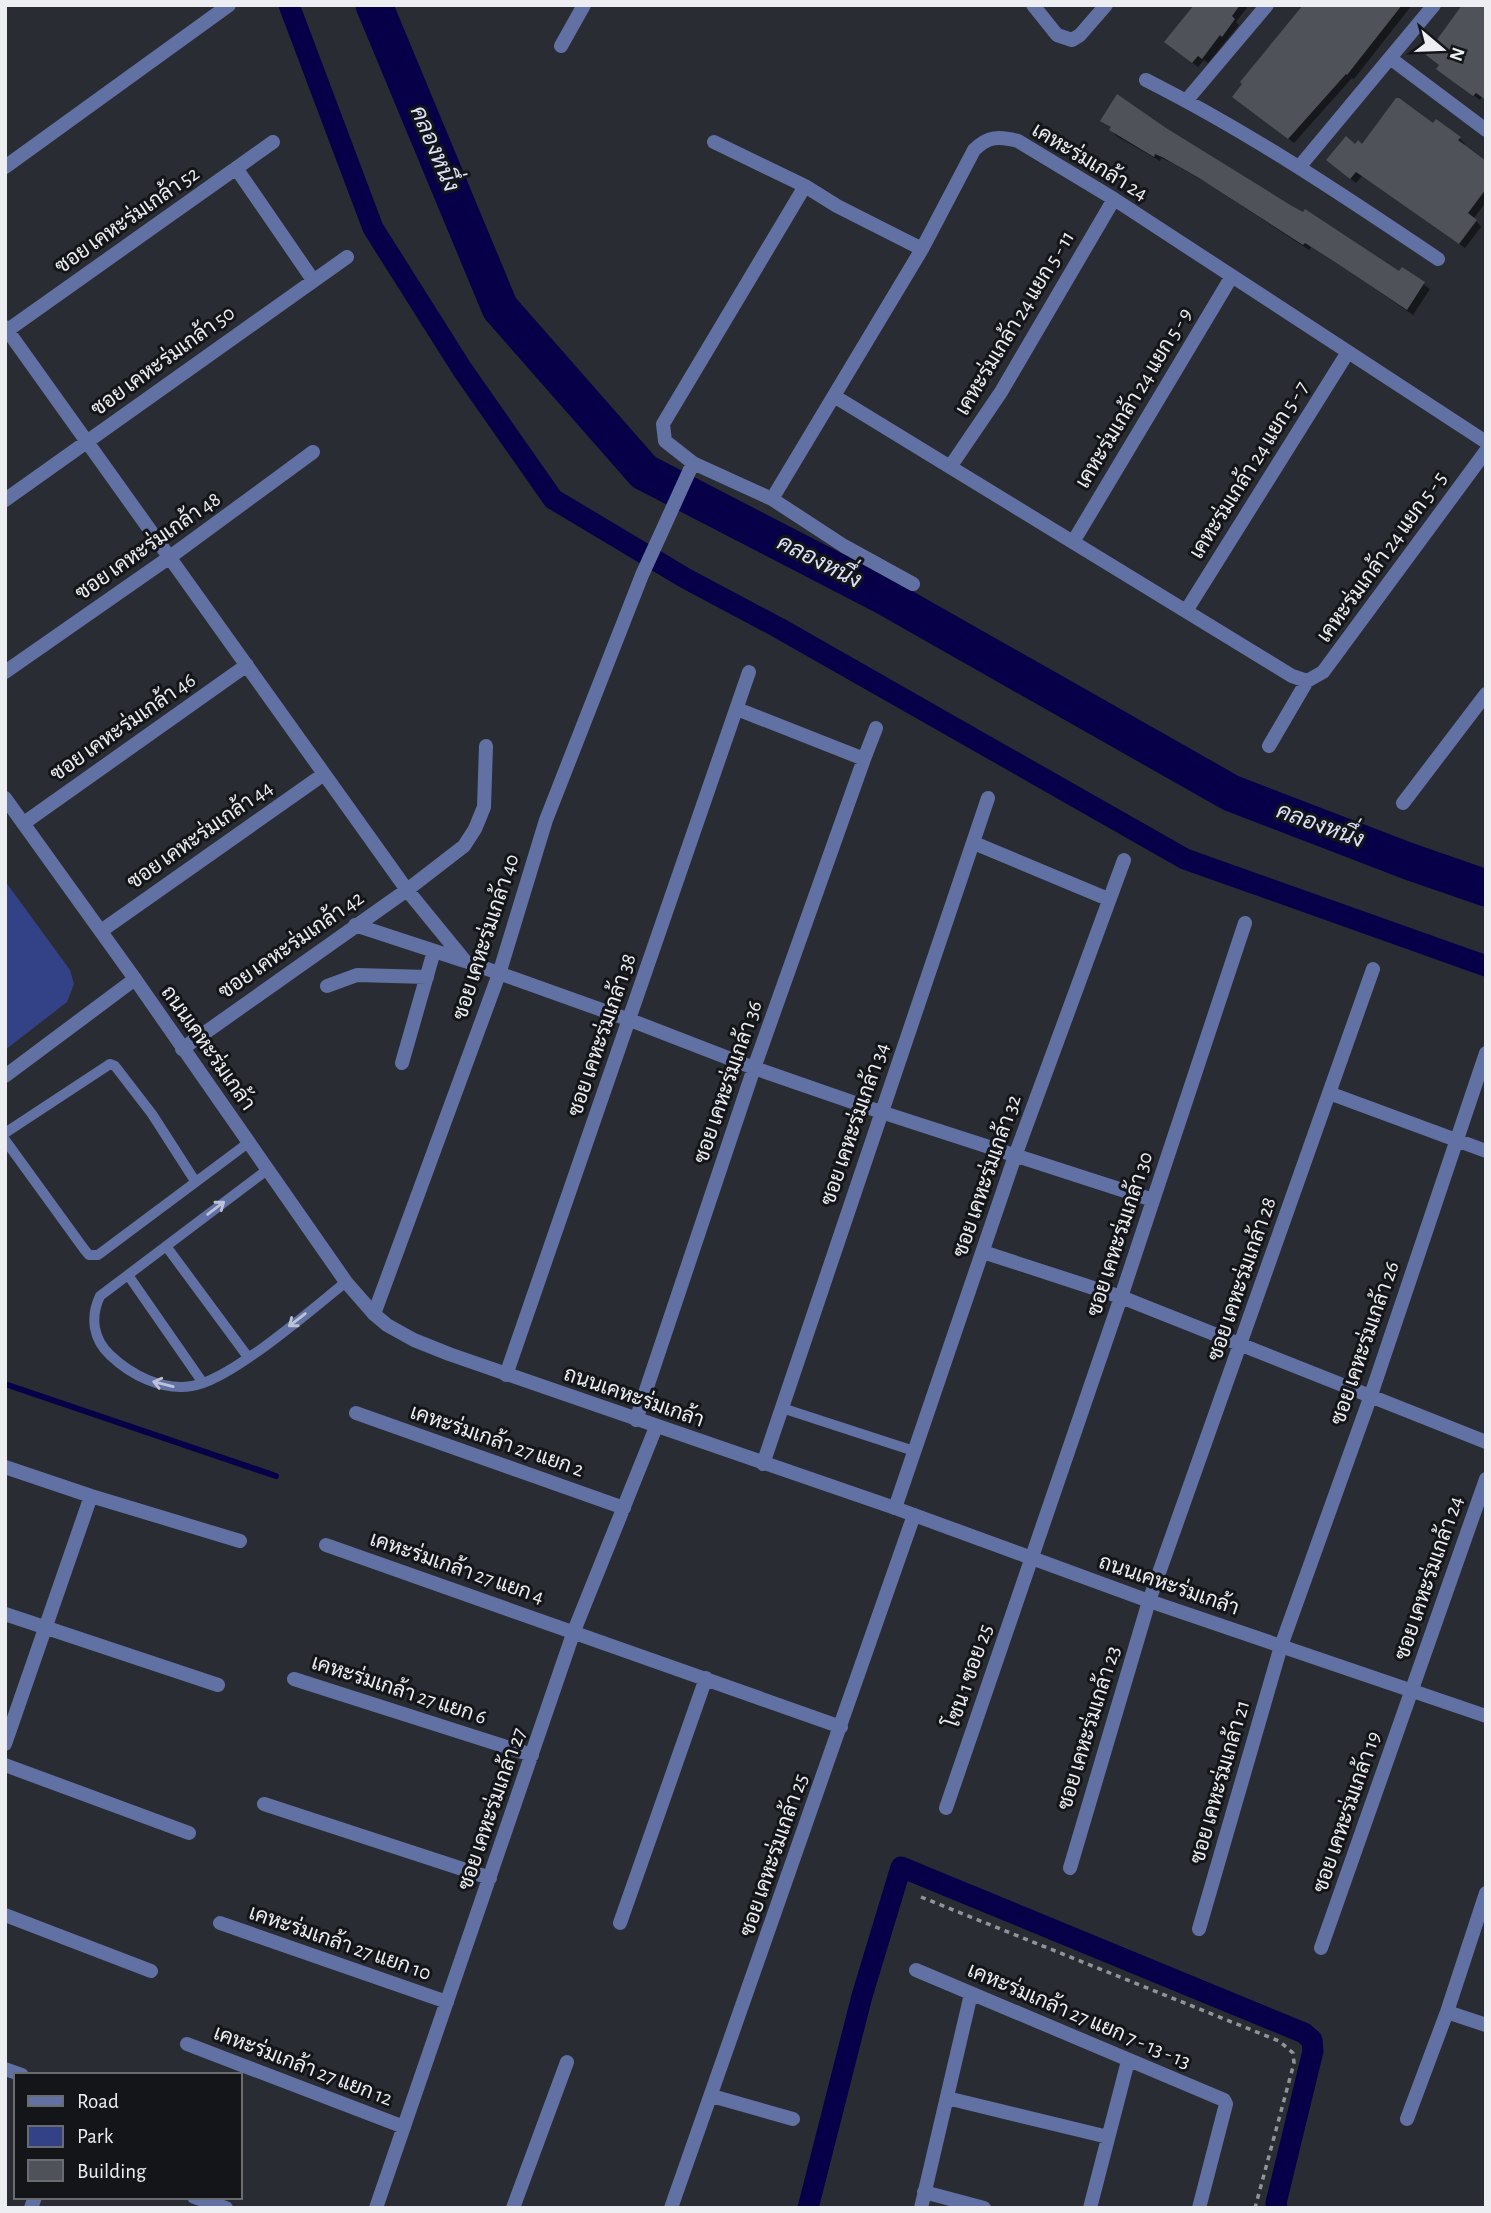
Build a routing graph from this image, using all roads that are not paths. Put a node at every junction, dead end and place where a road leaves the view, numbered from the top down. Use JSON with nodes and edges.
{"nodes":[{"id":1,"x":229,"y":5,"type":"edge"},
{"id":2,"x":584,"y":5,"type":"edge"},
{"id":3,"x":1033,"y":5,"type":"edge"},
{"id":4,"x":1106,"y":5,"type":"edge"},
{"id":5,"x":1267,"y":5,"type":"edge"},
{"id":6,"x":1434,"y":5,"type":"edge"},
{"id":7,"x":561,"y":46,"type":"dead end"},
{"id":8,"x":1390,"y":58,"type":"junction"},
{"id":9,"x":1146,"y":80,"type":"dead end"},
{"id":10,"x":1186,"y":101,"type":"junction"},
{"id":11,"x":1486,"y":130,"type":"edge"},
{"id":12,"x":273,"y":142,"type":"dead end"},
{"id":13,"x":714,"y":142,"type":"dead end"},
{"id":14,"x":8,"y":161,"type":"edge"},
{"id":15,"x":1300,"y":166,"type":"junction"},
{"id":16,"x":236,"y":168,"type":"junction"},
{"id":17,"x":805,"y":186,"type":"junction"},
{"id":18,"x":1114,"y":199,"type":"junction"},
{"id":19,"x":922,"y":250,"type":"junction"},
{"id":20,"x":347,"y":257,"type":"dead end"},
{"id":21,"x":1438,"y":259,"type":"dead end"},
{"id":22,"x":1232,"y":276,"type":"junction"},
{"id":23,"x":313,"y":279,"type":"junction"},
{"id":24,"x":6,"y":330,"type":"edge"},
{"id":25,"x":1348,"y":352,"type":"junction"},
{"id":26,"x":834,"y":396,"type":"junction"},
{"id":27,"x":87,"y":441,"type":"junction"},
{"id":28,"x":1486,"y":442,"type":"edge"},
{"id":29,"x":1486,"y":451,"type":"edge"},
{"id":30,"x":313,"y":452,"type":"dead end"},
{"id":31,"x":692,"y":464,"type":"junction"},
{"id":32,"x":950,"y":467,"type":"junction"},
{"id":33,"x":772,"y":499,"type":"junction"},
{"id":34,"x":5,"y":500,"type":"edge"},
{"id":35,"x":1073,"y":542,"type":"junction"},
{"id":36,"x":170,"y":557,"type":"junction"},
{"id":37,"x":913,"y":584,"type":"dead end"},
{"id":38,"x":1186,"y":611,"type":"junction"},
{"id":39,"x":247,"y":665,"type":"junction"},
{"id":40,"x":5,"y":672,"type":"edge"},
{"id":41,"x":749,"y":672,"type":"dead end"},
{"id":42,"x":1307,"y":681,"type":"junction"},
{"id":43,"x":1486,"y":694,"type":"edge"},
{"id":44,"x":737,"y":709,"type":"junction"},
{"id":45,"x":876,"y":728,"type":"dead end"},
{"id":46,"x":486,"y":746,"type":"dead end"},
{"id":47,"x":1269,"y":746,"type":"dead end"},
{"id":48,"x":864,"y":759,"type":"junction"},
{"id":49,"x":324,"y":774,"type":"junction"},
{"id":50,"x":5,"y":798,"type":"edge"},
{"id":51,"x":988,"y":798,"type":"dead end"},
{"id":52,"x":1403,"y":803,"type":"dead end"},
{"id":53,"x":23,"y":823,"type":"junction"},
{"id":54,"x":974,"y":843,"type":"junction"},
{"id":55,"x":1124,"y":860,"type":"dead end"},
{"id":56,"x":407,"y":890,"type":"junction"},
{"id":57,"x":1108,"y":899,"type":"junction"},
{"id":58,"x":1245,"y":923,"type":"dead end"},
{"id":59,"x":355,"y":925,"type":"junction"},
{"id":60,"x":101,"y":931,"type":"junction"},
{"id":61,"x":434,"y":951,"type":"junction"},
{"id":62,"x":465,"y":961,"type":"junction"},
{"id":63,"x":1373,"y":970,"type":"dead end"},
{"id":64,"x":499,"y":974,"type":"junction"},
{"id":65,"x":426,"y":977,"type":"junction"},
{"id":66,"x":135,"y":979,"type":"junction"},
{"id":67,"x":327,"y":986,"type":"dead end"},
{"id":68,"x":630,"y":1020,"type":"junction"},
{"id":69,"x":182,"y":1049,"type":"junction"},
{"id":70,"x":1486,"y":1053,"type":"edge"},
{"id":71,"x":401,"y":1063,"type":"dead end"},
{"id":72,"x":754,"y":1068,"type":"junction"},
{"id":73,"x":5,"y":1076,"type":"edge"},
{"id":74,"x":1329,"y":1093,"type":"junction"},
{"id":75,"x":881,"y":1112,"type":"junction"},
{"id":76,"x":5,"y":1133,"type":"edge"},
{"id":77,"x":5,"y":1140,"type":"edge"},
{"id":78,"x":1456,"y":1141,"type":"junction"},
{"id":79,"x":248,"y":1143,"type":"junction"},
{"id":80,"x":1486,"y":1151,"type":"edge"},
{"id":81,"x":1015,"y":1156,"type":"junction"},
{"id":82,"x":267,"y":1170,"type":"junction"},
{"id":83,"x":195,"y":1181,"type":"junction"},
{"id":84,"x":1153,"y":1200,"type":"junction"},
{"id":85,"x":166,"y":1246,"type":"junction"},
{"id":86,"x":983,"y":1252,"type":"junction"},
{"id":87,"x":128,"y":1275,"type":"junction"},
{"id":88,"x":346,"y":1282,"type":"junction"},
{"id":89,"x":1121,"y":1297,"type":"junction"},
{"id":90,"x":373,"y":1314,"type":"junction"},
{"id":91,"x":1242,"y":1345,"type":"junction"},
{"id":92,"x":248,"y":1357,"type":"junction"},
{"id":93,"x":506,"y":1375,"type":"junction"},
{"id":94,"x":203,"y":1382,"type":"junction"},
{"id":95,"x":1370,"y":1398,"type":"junction"},
{"id":96,"x":782,"y":1408,"type":"junction"},
{"id":97,"x":356,"y":1413,"type":"dead end"},
{"id":98,"x":636,"y":1420,"type":"junction"},
{"id":99,"x":656,"y":1427,"type":"junction"},
{"id":100,"x":1486,"y":1442,"type":"edge"},
{"id":101,"x":914,"y":1451,"type":"junction"},
{"id":102,"x":763,"y":1464,"type":"junction"},
{"id":103,"x":5,"y":1466,"type":"edge"},
{"id":104,"x":1486,"y":1479,"type":"edge"},
{"id":105,"x":91,"y":1496,"type":"junction"},
{"id":106,"x":624,"y":1508,"type":"junction"},
{"id":107,"x":895,"y":1508,"type":"junction"},
{"id":108,"x":914,"y":1515,"type":"junction"},
{"id":109,"x":240,"y":1541,"type":"dead end"},
{"id":110,"x":326,"y":1545,"type":"dead end"},
{"id":111,"x":1032,"y":1558,"type":"junction"},
{"id":112,"x":1149,"y":1601,"type":"junction"},
{"id":113,"x":5,"y":1614,"type":"edge"},
{"id":114,"x":47,"y":1628,"type":"junction"},
{"id":115,"x":574,"y":1631,"type":"junction"},
{"id":116,"x":1281,"y":1646,"type":"junction"},
{"id":117,"x":706,"y":1678,"type":"junction"},
{"id":118,"x":293,"y":1679,"type":"dead end"},
{"id":119,"x":218,"y":1685,"type":"dead end"},
{"id":120,"x":1412,"y":1690,"type":"junction"},
{"id":121,"x":1486,"y":1716,"type":"edge"},
{"id":122,"x":841,"y":1727,"type":"junction"},
{"id":123,"x":5,"y":1744,"type":"edge"},
{"id":124,"x":532,"y":1755,"type":"junction"},
{"id":125,"x":5,"y":1765,"type":"edge"},
{"id":126,"x":264,"y":1804,"type":"dead end"},
{"id":127,"x":946,"y":1808,"type":"dead end"},
{"id":128,"x":189,"y":1833,"type":"dead end"},
{"id":129,"x":1070,"y":1868,"type":"dead end"},
{"id":130,"x":491,"y":1878,"type":"junction"},
{"id":131,"x":1486,"y":1893,"type":"edge"},
{"id":132,"x":5,"y":1915,"type":"edge"},
{"id":133,"x":220,"y":1923,"type":"dead end"},
{"id":134,"x":620,"y":1923,"type":"dead end"},
{"id":135,"x":1199,"y":1929,"type":"dead end"},
{"id":136,"x":1321,"y":1948,"type":"dead end"},
{"id":137,"x":916,"y":1970,"type":"dead end"},
{"id":138,"x":151,"y":1971,"type":"dead end"},
{"id":139,"x":971,"y":1994,"type":"junction"},
{"id":140,"x":447,"y":2002,"type":"junction"},
{"id":141,"x":1447,"y":2012,"type":"junction"},
{"id":142,"x":1486,"y":2025,"type":"edge"},
{"id":143,"x":187,"y":2044,"type":"dead end"},
{"id":144,"x":1128,"y":2061,"type":"junction"},
{"id":145,"x":567,"y":2062,"type":"dead end"},
{"id":146,"x":712,"y":2096,"type":"junction"},
{"id":147,"x":947,"y":2098,"type":"junction"},
{"id":148,"x":793,"y":2119,"type":"dead end"},
{"id":149,"x":1407,"y":2119,"type":"dead end"},
{"id":150,"x":404,"y":2127,"type":"junction"},
{"id":151,"x":1108,"y":2137,"type":"junction"},
{"id":152,"x":924,"y":2192,"type":"junction"},
{"id":153,"x":200,"y":2199,"type":"edge"},
{"id":154,"x":226,"y":2208,"type":"edge"},
{"id":155,"x":376,"y":2208,"type":"edge"},
{"id":156,"x":513,"y":2208,"type":"edge"},
{"id":157,"x":671,"y":2208,"type":"edge"},
{"id":158,"x":921,"y":2208,"type":"edge"},
{"id":159,"x":984,"y":2208,"type":"edge"},
{"id":160,"x":1090,"y":2208,"type":"edge"},
{"id":161,"x":1199,"y":2208,"type":"edge"}],
"edges":[{"from":1,"to":14,"type":"street"},
{"from":2,"to":7,"type":"street"},
{"from":3,"to":4,"type":"street"},
{"from":5,"to":10,"type":"street"},
{"from":6,"to":8,"type":"street"},
{"from":8,"to":11,"type":"street"},
{"from":8,"to":15,"type":"street"},
{"from":9,"to":10,"type":"street"},
{"from":10,"to":15,"type":"street"},
{"from":12,"to":16,"type":"street","name":"ซอย เคหะร่มเกล้า 52"},
{"from":13,"to":17,"type":"street"},
{"from":15,"to":21,"type":"street"},
{"from":16,"to":23,"type":"street"},
{"from":16,"to":24,"type":"street","name":"ซอย เคหะร่มเกล้า 52"},
{"from":17,"to":19,"type":"street"},
{"from":17,"to":31,"type":"street"},
{"from":18,"to":19,"type":"street","name":"เคหะร่มเกล้า 24"},
{"from":18,"to":22,"type":"street","name":"เคหะร่มเกล้า 24"},
{"from":18,"to":32,"type":"street","name":"เคหะร่มเกล้า 24 แยก 5 - 11"},
{"from":19,"to":26,"type":"street","name":"เคหะร่มเกล้า 24"},
{"from":20,"to":23,"type":"street","name":"ซอย เคหะร่มเกล้า 50"},
{"from":22,"to":25,"type":"street","name":"เคหะร่มเกล้า 24"},
{"from":22,"to":35,"type":"street","name":"เคหะร่มเกล้า 24 แยก 5 - 9"},
{"from":23,"to":27,"type":"street","name":"ซอย เคหะร่มเกล้า 50"},
{"from":24,"to":27,"type":"street"},
{"from":25,"to":28,"type":"street","name":"เคหะร่มเกล้า 24"},
{"from":25,"to":38,"type":"street","name":"เคหะร่มเกล้า 24 แยก 5 - 7"},
{"from":26,"to":32,"type":"street"},
{"from":26,"to":33,"type":"street","name":"เคหะร่มเกล้า 24"},
{"from":27,"to":34,"type":"street","name":"ซอย เคหะร่มเกล้า 50"},
{"from":27,"to":36,"type":"street"},
{"from":29,"to":42,"type":"street","name":"เคหะร่มเกล้า 24 แยก 5 - 5"},
{"from":30,"to":36,"type":"street","name":"ซอย เคหะร่มเกล้า 48"},
{"from":31,"to":33,"type":"street"},
{"from":31,"to":64,"type":"street","name":"ซอย เคหะร่มเกล้า 40"},
{"from":32,"to":35,"type":"street"},
{"from":33,"to":37,"type":"street"},
{"from":35,"to":38,"type":"street"},
{"from":36,"to":39,"type":"street"},
{"from":36,"to":40,"type":"street","name":"ซอย เคหะร่มเกล้า 48"},
{"from":38,"to":42,"type":"street"},
{"from":39,"to":49,"type":"street"},
{"from":39,"to":53,"type":"street","name":"ซอย เคหะร่มเกล้า 46"},
{"from":41,"to":44,"type":"street","name":"ซอย เคหะร่มเกล้า 38"},
{"from":42,"to":47,"type":"street","name":"เคหะร่มเกล้า 24 แยก 5 - 5"},
{"from":43,"to":52,"type":"street"},
{"from":44,"to":48,"type":"street"},
{"from":44,"to":68,"type":"street","name":"ซอย เคหะร่มเกล้า 38"},
{"from":45,"to":48,"type":"street","name":"ซอย เคหะร่มเกล้า 36"},
{"from":46,"to":56,"type":"street","name":"ซอย เคหะร่มเกล้า 42"},
{"from":48,"to":72,"type":"street","name":"ซอย เคหะร่มเกล้า 36"},
{"from":49,"to":56,"type":"street"},
{"from":49,"to":60,"type":"street","name":"ซอย เคหะร่มเกล้า 44"},
{"from":50,"to":53,"type":"street","name":"ถนนเคหะร่มเกล้า"},
{"from":51,"to":54,"type":"street","name":"ซอย เคหะร่มเกล้า 34"},
{"from":53,"to":60,"type":"street","name":"ถนนเคหะร่มเกล้า"},
{"from":54,"to":57,"type":"street"},
{"from":54,"to":75,"type":"street","name":"ซอย เคหะร่มเกล้า 34"},
{"from":55,"to":57,"type":"street","name":"ซอย เคหะร่มเกล้า 32"},
{"from":56,"to":59,"type":"street","name":"ซอย เคหะร่มเกล้า 42"},
{"from":56,"to":62,"type":"street"},
{"from":57,"to":81,"type":"street","name":"ซอย เคหะร่มเกล้า 32"},
{"from":58,"to":84,"type":"street","name":"ซอย เคหะร่มเกล้า 30"},
{"from":59,"to":61,"type":"street"},
{"from":59,"to":69,"type":"street","name":"ซอย เคหะร่มเกล้า 42"},
{"from":60,"to":66,"type":"street","name":"ถนนเคหะร่มเกล้า"},
{"from":61,"to":62,"type":"street"},
{"from":61,"to":65,"type":"street"},
{"from":62,"to":64,"type":"street"},
{"from":63,"to":74,"type":"street","name":"ซอย เคหะร่มเกล้า 28"},
{"from":64,"to":68,"type":"street"},
{"from":64,"to":90,"type":"street","name":"ซอย เคหะร่มเกล้า 40"},
{"from":65,"to":67,"type":"street"},
{"from":65,"to":71,"type":"street"},
{"from":66,"to":69,"type":"street","name":"ถนนเคหะร่มเกล้า"},
{"from":66,"to":73,"type":"street"},
{"from":68,"to":72,"type":"street"},
{"from":68,"to":93,"type":"street","name":"ซอย เคหะร่มเกล้า 38"},
{"from":69,"to":79,"type":"street","name":"ถนนเคหะร่มเกล้า"},
{"from":70,"to":78,"type":"street","name":"ซอย เคหะร่มเกล้า 26"},
{"from":72,"to":75,"type":"street"},
{"from":72,"to":98,"type":"street","name":"ซอย เคหะร่มเกล้า 36"},
{"from":74,"to":78,"type":"street"},
{"from":74,"to":91,"type":"street","name":"ซอย เคหะร่มเกล้า 28"},
{"from":75,"to":81,"type":"street"},
{"from":75,"to":96,"type":"street","name":"ซอย เคหะร่มเกล้า 34"},
{"from":76,"to":83,"type":"lane"},
{"from":77,"to":83,"type":"lane"},
{"from":78,"to":80,"type":"street"},
{"from":78,"to":95,"type":"street","name":"ซอย เคหะร่มเกล้า 26"},
{"from":79,"to":82,"type":"street","name":"ถนนเคหะร่มเกล้า"},
{"from":79,"to":83,"type":"lane"},
{"from":81,"to":84,"type":"street"},
{"from":81,"to":86,"type":"street","name":"ซอย เคหะร่มเกล้า 32"},
{"from":85,"to":82,"type":"lane","one_way":true},
{"from":82,"to":88,"type":"street","name":"ถนนเคหะร่มเกล้า"},
{"from":84,"to":89,"type":"street","name":"ซอย เคหะร่มเกล้า 30"},
{"from":85,"to":87,"type":"lane"},
{"from":85,"to":92,"type":"lane"},
{"from":86,"to":89,"type":"street"},
{"from":86,"to":101,"type":"street","name":"ซอย เคหะร่มเกล้า 32"},
{"from":87,"to":94,"type":"lane"},
{"from":94,"to":87,"type":"lane","one_way":true},
{"from":88,"to":90,"type":"street","name":"ถนนเคหะร่มเกล้า"},
{"from":88,"to":92,"type":"lane","one_way":true},
{"from":89,"to":91,"type":"street"},
{"from":89,"to":111,"type":"street","name":"ซอย เคหะร่มเกล้า 30"},
{"from":90,"to":93,"type":"street","name":"ถนนเคหะร่มเกล้า"},
{"from":91,"to":95,"type":"street"},
{"from":91,"to":112,"type":"street","name":"ซอย เคหะร่มเกล้า 28"},
{"from":92,"to":94,"type":"lane"},
{"from":93,"to":98,"type":"street","name":"ถนนเคหะร่มเกล้า"},
{"from":95,"to":100,"type":"street"},
{"from":95,"to":116,"type":"street","name":"ซอย เคหะร่มเกล้า 26"},
{"from":96,"to":101,"type":"lane"},
{"from":96,"to":102,"type":"street","name":"ซอย เคหะร่มเกล้า 34"},
{"from":97,"to":106,"type":"street","name":"เคหะร่มเกล้า 27 แยก 2"},
{"from":98,"to":99,"type":"street","name":"ถนนเคหะร่มเกล้า"},
{"from":99,"to":102,"type":"street","name":"ถนนเคหะร่มเกล้า"},
{"from":99,"to":106,"type":"street","name":"ซอย เคหะร่มเกล้า 27"},
{"from":101,"to":107,"type":"street","name":"ซอย เคหะร่มเกล้า 32"},
{"from":102,"to":107,"type":"street","name":"ถนนเคหะร่มเกล้า"},
{"from":103,"to":105,"type":"street"},
{"from":104,"to":120,"type":"street","name":"ซอย เคหะร่มเกล้า 24"},
{"from":105,"to":109,"type":"street"},
{"from":105,"to":114,"type":"street"},
{"from":106,"to":115,"type":"street","name":"ซอย เคหะร่มเกล้า 27"},
{"from":107,"to":108,"type":"street","name":"ถนนเคหะร่มเกล้า"},
{"from":108,"to":111,"type":"street","name":"ถนนเคหะร่มเกล้า"},
{"from":108,"to":122,"type":"street","name":"ซอย เคหะร่มเกล้า 25"},
{"from":110,"to":115,"type":"street","name":"เคหะร่มเกล้า 27 แยก 4"},
{"from":111,"to":112,"type":"street","name":"ถนนเคหะร่มเกล้า"},
{"from":111,"to":127,"type":"street","name":"โซน 1 ซอย 25"},
{"from":112,"to":116,"type":"street","name":"ถนนเคหะร่มเกล้า"},
{"from":112,"to":129,"type":"street","name":"ซอย เคหะร่มเกล้า 23"},
{"from":113,"to":114,"type":"street"},
{"from":114,"to":119,"type":"street"},
{"from":114,"to":123,"type":"street"},
{"from":115,"to":117,"type":"street","name":"เคหะร่มเกล้า 27 แยก 4"},
{"from":115,"to":124,"type":"street","name":"ซอย เคหะร่มเกล้า 27"},
{"from":116,"to":120,"type":"street","name":"ถนนเคหะร่มเกล้า"},
{"from":116,"to":135,"type":"street","name":"ซอย เคหะร่มเกล้า 21"},
{"from":117,"to":122,"type":"street","name":"เคหะร่มเกล้า 27 แยก 4"},
{"from":117,"to":134,"type":"street"},
{"from":118,"to":124,"type":"street","name":"เคหะร่มเกล้า 27 แยก 6"},
{"from":120,"to":121,"type":"street","name":"ถนนเคหะร่มเกล้า"},
{"from":120,"to":136,"type":"street","name":"ซอย เคหะร่มเกล้า 19"},
{"from":122,"to":146,"type":"street","name":"ซอย เคหะร่มเกล้า 25"},
{"from":124,"to":130,"type":"street","name":"ซอย เคหะร่มเกล้า 27"},
{"from":125,"to":128,"type":"street"},
{"from":126,"to":130,"type":"street"},
{"from":130,"to":140,"type":"street","name":"ซอย เคหะร่มเกล้า 27"},
{"from":131,"to":141,"type":"street"},
{"from":132,"to":138,"type":"street"},
{"from":133,"to":140,"type":"street","name":"เคหะร่มเกล้า 27 แยก 10"},
{"from":137,"to":139,"type":"street","name":"เคหะร่มเกล้า 27 แยก 7 - 13 - 13"},
{"from":139,"to":144,"type":"street","name":"เคหะร่มเกล้า 27 แยก 7 - 13 - 13"},
{"from":139,"to":147,"type":"street"},
{"from":140,"to":150,"type":"street","name":"ซอย เคหะร่มเกล้า 27"},
{"from":141,"to":142,"type":"street"},
{"from":141,"to":149,"type":"street"},
{"from":143,"to":150,"type":"street","name":"เคหะร่มเกล้า 27 แยก 12"},
{"from":144,"to":151,"type":"street"},
{"from":144,"to":161,"type":"street","name":"เคหะร่มเกล้า 27 แยก 7 - 13 - 13"},
{"from":145,"to":156,"type":"street"},
{"from":146,"to":148,"type":"street"},
{"from":146,"to":157,"type":"street","name":"ซอย เคหะร่มเกล้า 25"},
{"from":147,"to":151,"type":"street"},
{"from":147,"to":152,"type":"street"},
{"from":150,"to":155,"type":"street","name":"ซอย เคหะร่มเกล้า 27"},
{"from":151,"to":160,"type":"street"},
{"from":152,"to":158,"type":"street"},
{"from":152,"to":159,"type":"street"},
{"from":153,"to":154,"type":"street"}]}
